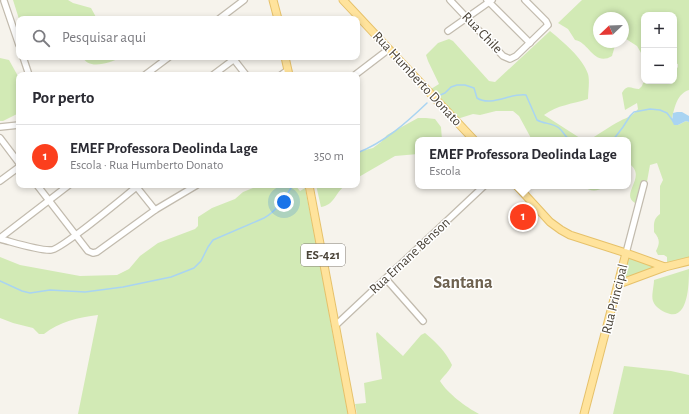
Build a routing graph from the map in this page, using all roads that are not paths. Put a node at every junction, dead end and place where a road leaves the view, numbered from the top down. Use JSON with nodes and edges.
{"nodes":[{"id":1,"x":244,"y":0,"type":"edge"},
{"id":2,"x":273,"y":0,"type":"edge"},
{"id":3,"x":343,"y":0,"type":"edge"},
{"id":4,"x":450,"y":0,"type":"edge"},
{"id":5,"x":525,"y":0,"type":"edge"},
{"id":6,"x":4,"y":1,"type":"dead end"},
{"id":7,"x":489,"y":1,"type":"edge"},
{"id":8,"x":223,"y":16,"type":"edge"},
{"id":9,"x":277,"y":16,"type":"edge"},
{"id":10,"x":358,"y":16,"type":"edge"},
{"id":11,"x":467,"y":17,"type":"junction"},
{"id":12,"x":360,"y":18,"type":"edge"},
{"id":13,"x":448,"y":31,"type":"dead end"},
{"id":14,"x":16,"y":36,"type":"edge"},
{"id":15,"x":530,"y":43,"type":"junction"},
{"id":16,"x":390,"y":49,"type":"junction"},
{"id":17,"x":24,"y":60,"type":"edge"},
{"id":18,"x":165,"y":60,"type":"edge"},
{"id":19,"x":232,"y":60,"type":"edge"},
{"id":20,"x":235,"y":60,"type":"edge"},
{"id":21,"x":286,"y":60,"type":"edge"},
{"id":22,"x":28,"y":72,"type":"edge"},
{"id":23,"x":150,"y":72,"type":"edge"},
{"id":24,"x":217,"y":72,"type":"edge"},
{"id":25,"x":244,"y":72,"type":"edge"},
{"id":26,"x":288,"y":72,"type":"edge"},
{"id":27,"x":359,"y":72,"type":"edge"},
{"id":28,"x":16,"y":125,"type":"edge"},
{"id":29,"x":0,"y":127,"type":"edge"},
{"id":30,"x":471,"y":137,"type":"edge"},
{"id":31,"x":0,"y":138,"type":"edge"},
{"id":32,"x":16,"y":159,"type":"edge"},
{"id":33,"x":16,"y":169,"type":"edge"},
{"id":34,"x":0,"y":181,"type":"edge"},
{"id":35,"x":644,"y":184,"type":"dead end"},
{"id":36,"x":39,"y":188,"type":"edge"},
{"id":37,"x":65,"y":188,"type":"edge"},
{"id":38,"x":135,"y":188,"type":"edge"},
{"id":39,"x":138,"y":188,"type":"edge"},
{"id":40,"x":192,"y":188,"type":"edge"},
{"id":41,"x":310,"y":188,"type":"edge"},
{"id":42,"x":481,"y":189,"type":"edge"},
{"id":43,"x":520,"y":189,"type":"edge"},
{"id":44,"x":49,"y":200,"type":"junction"},
{"id":45,"x":155,"y":210,"type":"junction"},
{"id":46,"x":76,"y":235,"type":"junction"},
{"id":47,"x":0,"y":238,"type":"edge"},
{"id":48,"x":626,"y":253,"type":"junction"},
{"id":49,"x":689,"y":261,"type":"edge"},
{"id":50,"x":665,"y":267,"type":"junction"},
{"id":51,"x":386,"y":278,"type":"junction"},
{"id":52,"x":619,"y":284,"type":"junction"},
{"id":53,"x":423,"y":321,"type":"dead end"},
{"id":54,"x":336,"y":325,"type":"junction"},
{"id":55,"x":352,"y":414,"type":"edge"},
{"id":56,"x":584,"y":414,"type":"edge"}],
"edges":[{"from":1,"to":8,"type":"street"},
{"from":2,"to":9,"type":"main road"},
{"from":3,"to":10,"type":"main road","name":"Rua Humberto Donato"},
{"from":4,"to":11,"type":"street","name":"Rua Chile"},
{"from":5,"to":15,"type":"street"},
{"from":6,"to":14,"type":"street"},
{"from":7,"to":11,"type":"street"},
{"from":7,"to":15,"type":"street"},
{"from":11,"to":13,"type":"street"},
{"from":11,"to":15,"type":"street","name":"Rua Chile"},
{"from":12,"to":16,"type":"main road","name":"Rua Humberto Donato"},
{"from":16,"to":27,"type":"street"},
{"from":16,"to":30,"type":"main road","name":"Rua Humberto Donato"},
{"from":17,"to":22,"type":"street"},
{"from":18,"to":23,"type":"street"},
{"from":19,"to":24,"type":"street"},
{"from":20,"to":25,"type":"street"},
{"from":21,"to":26,"type":"main road"},
{"from":28,"to":29,"type":"street"},
{"from":31,"to":32,"type":"street"},
{"from":33,"to":34,"type":"street"},
{"from":35,"to":48,"type":"street","name":"Rua Principal"},
{"from":36,"to":44,"type":"street"},
{"from":37,"to":44,"type":"street"},
{"from":38,"to":46,"type":"street"},
{"from":39,"to":45,"type":"street"},
{"from":40,"to":45,"type":"street"},
{"from":41,"to":54,"type":"main road","number":"ES-421"},
{"from":42,"to":51,"type":"street","name":"Rua Ernane Benson"},
{"from":43,"to":48,"type":"main road"},
{"from":44,"to":46,"type":"street"},
{"from":44,"to":47,"type":"street"},
{"from":45,"to":46,"type":"street"},
{"from":46,"to":47,"type":"street"},
{"from":48,"to":50,"type":"main road"},
{"from":48,"to":52,"type":"main road","name":"Rua Principal"},
{"from":49,"to":50,"type":"main road"},
{"from":50,"to":52,"type":"main road"},
{"from":51,"to":53,"type":"street"},
{"from":51,"to":54,"type":"street","name":"Rua Ernane Benson"},
{"from":52,"to":56,"type":"main road","name":"Rua Principal"},
{"from":54,"to":55,"type":"main road","number":"ES-421"}]}
